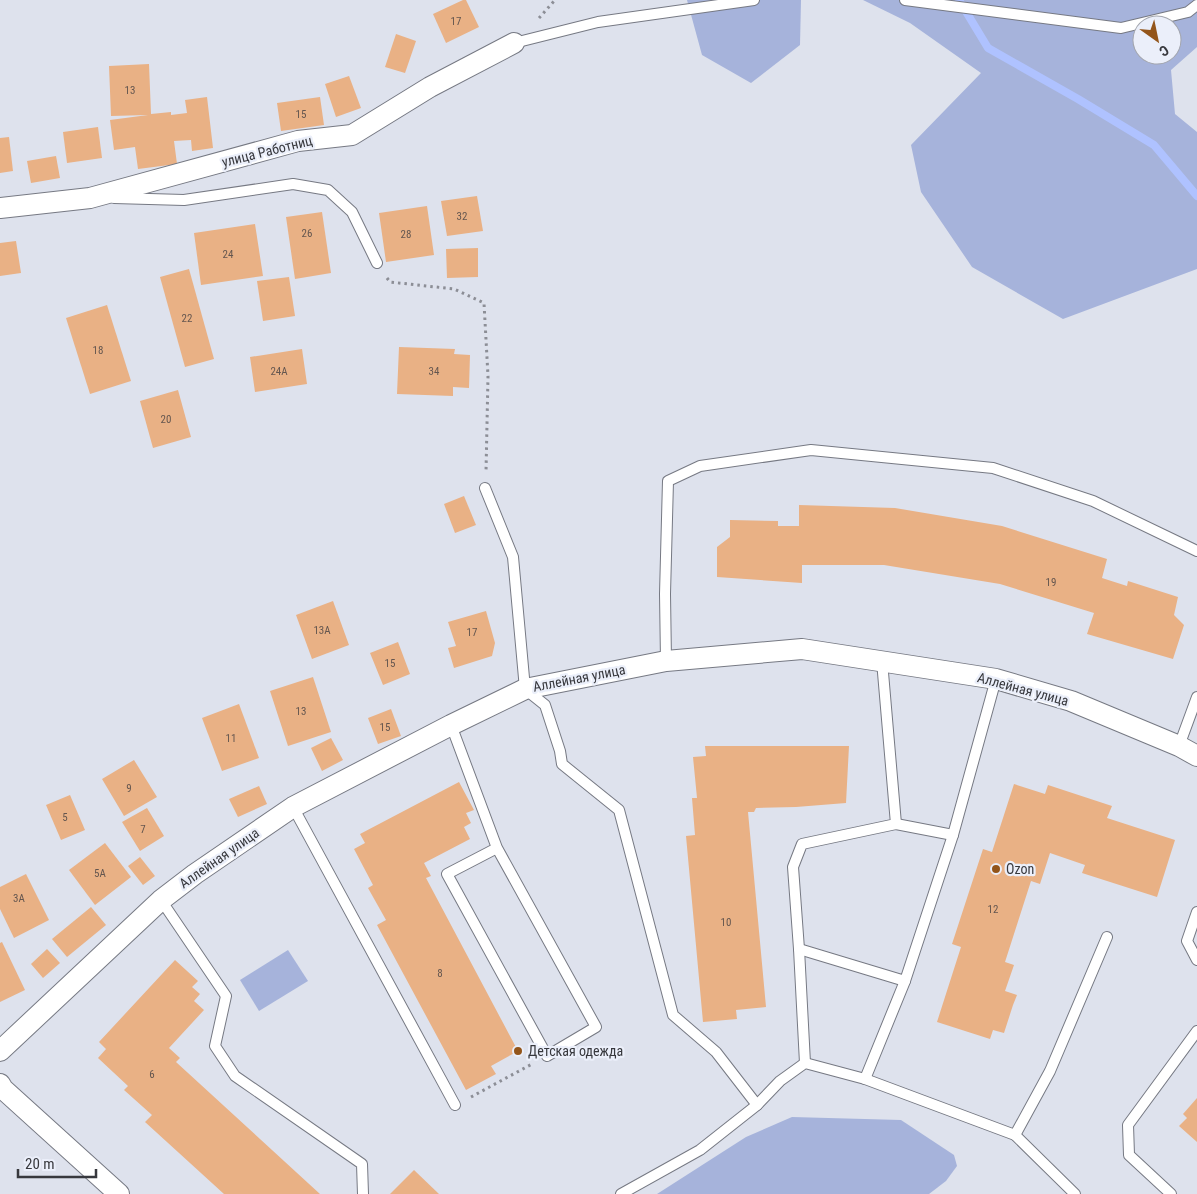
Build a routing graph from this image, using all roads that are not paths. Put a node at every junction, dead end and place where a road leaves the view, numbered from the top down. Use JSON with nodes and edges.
{"nodes":[{"id":1,"x":754,"y":0,"type":"edge"},
{"id":2,"x":905,"y":0,"type":"edge"},
{"id":3,"x":1197,"y":5,"type":"edge"},
{"id":4,"x":514,"y":43,"type":"joint"},
{"id":5,"x":90,"y":198,"type":"junction"},
{"id":6,"x":0,"y":208,"type":"edge"},
{"id":7,"x":377,"y":263,"type":"road end"},
{"id":8,"x":485,"y":488,"type":"road end"},
{"id":9,"x":1197,"y":551,"type":"edge"},
{"id":10,"x":666,"y":661,"type":"junction"},
{"id":11,"x":882,"y":661,"type":"junction"},
{"id":12,"x":996,"y":679,"type":"junction"},
{"id":13,"x":525,"y":689,"type":"junction"},
{"id":14,"x":1197,"y":698,"type":"edge"},
{"id":15,"x":451,"y":725,"type":"junction"},
{"id":16,"x":1179,"y":746,"type":"junction"},
{"id":17,"x":1197,"y":756,"type":"edge"},
{"id":18,"x":293,"y":807,"type":"junction"},
{"id":19,"x":896,"y":824,"type":"junction"},
{"id":20,"x":953,"y":835,"type":"junction"},
{"id":21,"x":497,"y":848,"type":"junction"},
{"id":22,"x":161,"y":900,"type":"junction"},
{"id":23,"x":1197,"y":912,"type":"edge"},
{"id":24,"x":1107,"y":937,"type":"dead end"},
{"id":25,"x":799,"y":950,"type":"junction"},
{"id":26,"x":1197,"y":960,"type":"edge"},
{"id":27,"x":905,"y":981,"type":"junction"},
{"id":28,"x":1197,"y":1032,"type":"edge"},
{"id":29,"x":0,"y":1051,"type":"edge"},
{"id":30,"x":805,"y":1063,"type":"junction"},
{"id":31,"x":865,"y":1078,"type":"junction"},
{"id":32,"x":1,"y":1088,"type":"edge"},
{"id":33,"x":455,"y":1106,"type":"road end"},
{"id":34,"x":757,"y":1106,"type":"junction"},
{"id":35,"x":1015,"y":1135,"type":"junction"},
{"id":36,"x":119,"y":1194,"type":"edge"},
{"id":37,"x":363,"y":1194,"type":"edge"},
{"id":38,"x":622,"y":1194,"type":"edge"},
{"id":39,"x":1075,"y":1194,"type":"edge"},
{"id":40,"x":1171,"y":1194,"type":"edge"}],
"edges":[{"from":1,"to":4,"type":"lane"},
{"from":2,"to":3,"type":"lane"},
{"from":4,"to":5,"type":"street","name":"улица Работниц"},
{"from":5,"to":6,"type":"street","name":"улица Работниц"},
{"from":5,"to":7,"type":"lane"},
{"from":8,"to":13,"type":"lane"},
{"from":9,"to":10,"type":"lane"},
{"from":10,"to":11,"type":"street","name":"Аллейная улица"},
{"from":10,"to":13,"type":"street","name":"Аллейная улица"},
{"from":11,"to":12,"type":"street","name":"Аллейная улица"},
{"from":11,"to":19,"type":"lane"},
{"from":12,"to":16,"type":"street","name":"Аллейная улица"},
{"from":12,"to":20,"type":"lane"},
{"from":13,"to":15,"type":"street","name":"Аллейная улица"},
{"from":13,"to":34,"type":"lane"},
{"from":14,"to":16,"type":"lane"},
{"from":15,"to":18,"type":"street","name":"Аллейная улица"},
{"from":15,"to":21,"type":"lane"},
{"from":16,"to":17,"type":"street","name":"Аллейная улица"},
{"from":18,"to":22,"type":"street","name":"Аллейная улица"},
{"from":18,"to":33,"type":"lane"},
{"from":19,"to":20,"type":"lane"},
{"from":19,"to":25,"type":"lane"},
{"from":20,"to":27,"type":"lane"},
{"from":21,"to":21,"type":"lane"},
{"from":22,"to":29,"type":"street","name":"Аллейная улица"},
{"from":22,"to":37,"type":"lane"},
{"from":23,"to":26,"type":"lane"},
{"from":24,"to":35,"type":"lane"},
{"from":25,"to":27,"type":"lane"},
{"from":25,"to":30,"type":"lane"},
{"from":27,"to":31,"type":"lane"},
{"from":28,"to":40,"type":"lane"},
{"from":30,"to":31,"type":"lane"},
{"from":30,"to":34,"type":"lane"},
{"from":31,"to":35,"type":"lane"},
{"from":32,"to":36,"type":"street"},
{"from":34,"to":38,"type":"lane"},
{"from":35,"to":39,"type":"lane"}]}
